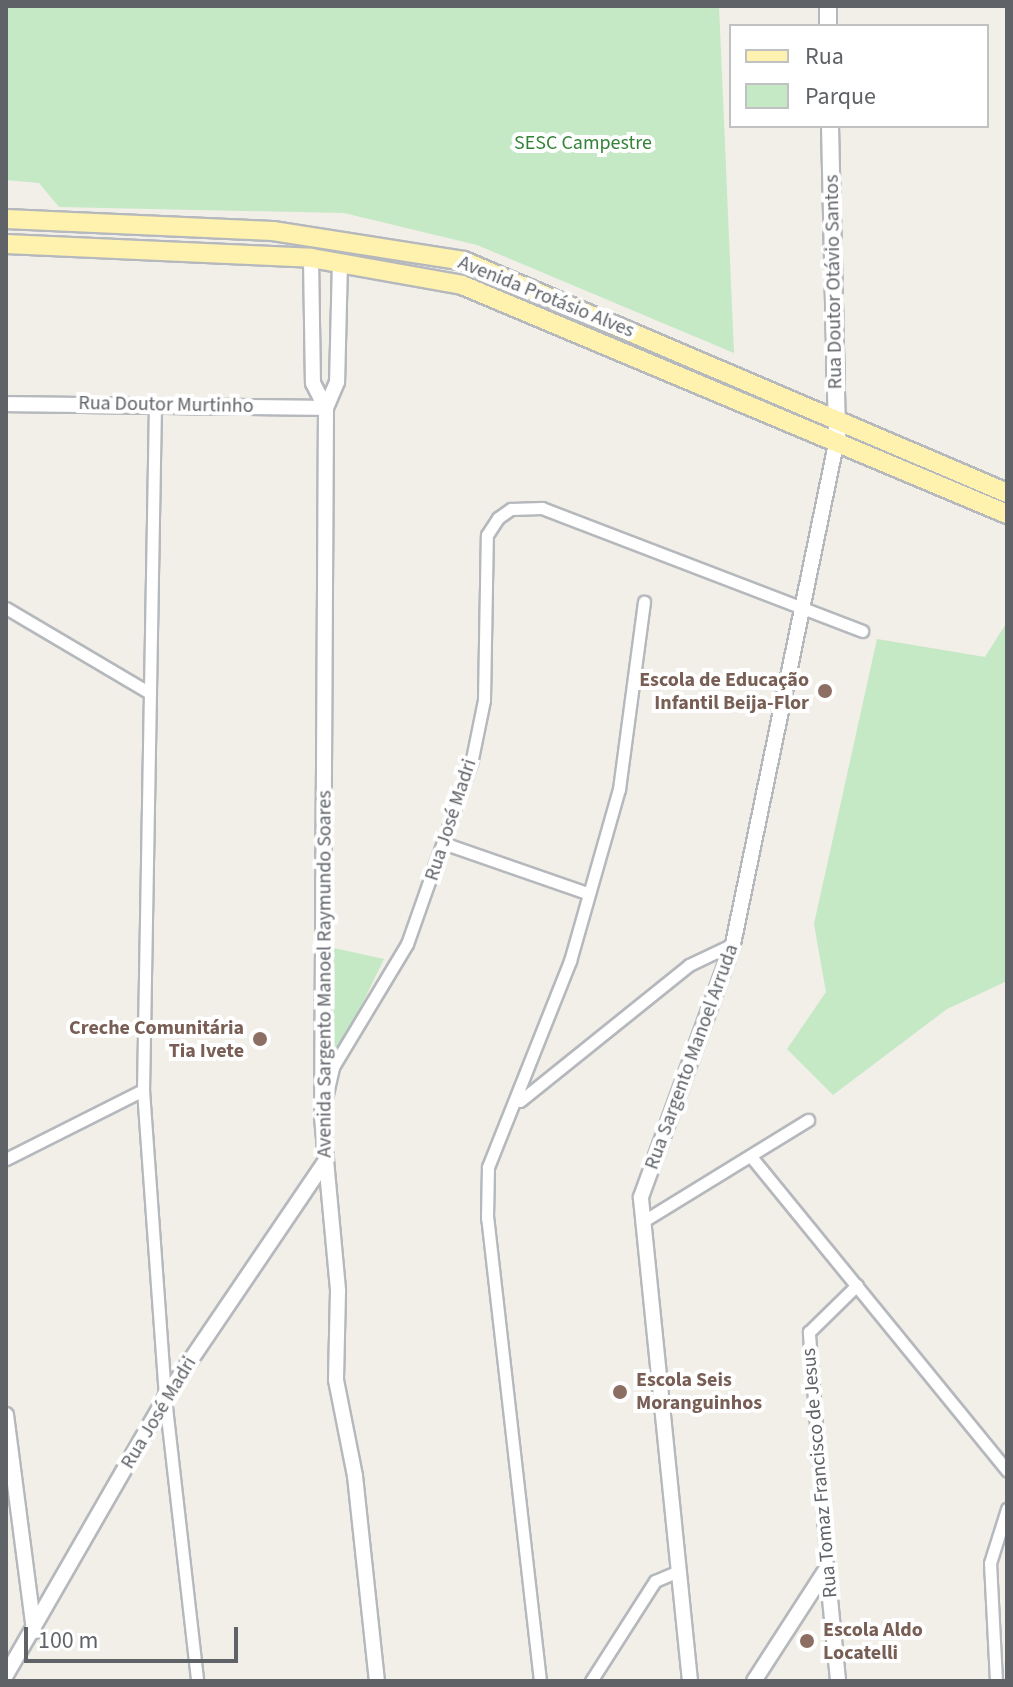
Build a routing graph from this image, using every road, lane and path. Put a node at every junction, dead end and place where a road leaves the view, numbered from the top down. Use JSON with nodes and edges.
{"nodes":[{"id":1,"x":830,"y":128,"type":"edge"},
{"id":2,"x":6,"y":219,"type":"edge"},
{"id":3,"x":273,"y":231,"type":"junction"},
{"id":4,"x":6,"y":244,"type":"edge"},
{"id":5,"x":311,"y":258,"type":"junction"},
{"id":6,"x":340,"y":262,"type":"junction"},
{"id":7,"x":6,"y":404,"type":"edge"},
{"id":8,"x":155,"y":404,"type":"junction"},
{"id":9,"x":326,"y":408,"type":"junction"},
{"id":10,"x":837,"y":416,"type":"junction"},
{"id":11,"x":837,"y":439,"type":"junction"},
{"id":12,"x":1007,"y":493,"type":"edge"},
{"id":13,"x":1007,"y":514,"type":"edge"},
{"id":14,"x":644,"y":602,"type":"dead end"},
{"id":15,"x":6,"y":608,"type":"edge"},
{"id":16,"x":798,"y":609,"type":"junction"},
{"id":17,"x":862,"y":631,"type":"dead end"},
{"id":18,"x":150,"y":693,"type":"junction"},
{"id":19,"x":446,"y":844,"type":"junction"},
{"id":20,"x":587,"y":893,"type":"junction"},
{"id":21,"x":733,"y":944,"type":"junction"},
{"id":22,"x":143,"y":1090,"type":"junction"},
{"id":23,"x":520,"y":1101,"type":"junction"},
{"id":24,"x":322,"y":1117,"type":"junction"},
{"id":25,"x":808,"y":1120,"type":"dead end"},
{"id":26,"x":6,"y":1159,"type":"edge"},
{"id":27,"x":753,"y":1159,"type":"junction"},
{"id":28,"x":326,"y":1160,"type":"junction"},
{"id":29,"x":642,"y":1222,"type":"junction"},
{"id":30,"x":857,"y":1285,"type":"junction"},
{"id":31,"x":165,"y":1398,"type":"junction"},
{"id":32,"x":6,"y":1415,"type":"edge"},
{"id":33,"x":1007,"y":1470,"type":"edge"},
{"id":34,"x":1007,"y":1509,"type":"edge"},
{"id":35,"x":827,"y":1568,"type":"junction"},
{"id":36,"x":678,"y":1571,"type":"junction"},
{"id":37,"x":34,"y":1631,"type":"junction"},
{"id":38,"x":6,"y":1675,"type":"edge"},
{"id":39,"x":197,"y":1681,"type":"edge"},
{"id":40,"x":377,"y":1681,"type":"edge"},
{"id":41,"x":540,"y":1681,"type":"edge"},
{"id":42,"x":591,"y":1681,"type":"edge"},
{"id":43,"x":690,"y":1681,"type":"edge"},
{"id":44,"x":754,"y":1681,"type":"edge"},
{"id":45,"x":838,"y":1681,"type":"edge"},
{"id":46,"x":996,"y":1681,"type":"edge"}],
"edges":[{"from":1,"to":10,"type":"main road","name":"Rua Doutor Otávio Santos"},
{"from":2,"to":3,"type":"main road","name":"Avenida Protásio Alves"},
{"from":3,"to":6,"type":"main road"},
{"from":3,"to":10,"type":"main road","name":"Avenida Protásio Alves"},
{"from":4,"to":5,"type":"main road","name":"Avenida Protásio Alves"},
{"from":5,"to":6,"type":"main road","name":"Avenida Protásio Alves"},
{"from":5,"to":9,"type":"street","name":"Avenida Sargento Manoel Raymundo Soares"},
{"from":6,"to":9,"type":"street","name":"Avenida Sargento Manoel Raymundo Soares"},
{"from":6,"to":11,"type":"main road","name":"Avenida Protásio Alves"},
{"from":7,"to":8,"type":"street","name":"Rua Doutor Murtinho"},
{"from":8,"to":9,"type":"street","name":"Rua Doutor Murtinho"},
{"from":8,"to":18,"type":"street"},
{"from":9,"to":24,"type":"street","name":"Avenida Sargento Manoel Raymundo Soares"},
{"from":10,"to":11,"type":"main road","name":"Rua Doutor Otávio Santos"},
{"from":10,"to":12,"type":"main road","name":"Avenida Protásio Alves"},
{"from":11,"to":13,"type":"main road","name":"Avenida Protásio Alves"},
{"from":11,"to":16,"type":"street","name":"Rua Sargento Manoel Arruda"},
{"from":14,"to":20,"type":"street"},
{"from":15,"to":18,"type":"street"},
{"from":16,"to":17,"type":"street"},
{"from":16,"to":19,"type":"street","name":"Rua José Madri"},
{"from":16,"to":21,"type":"street","name":"Rua Sargento Manoel Arruda"},
{"from":18,"to":22,"type":"street"},
{"from":19,"to":20,"type":"street"},
{"from":19,"to":24,"type":"street","name":"Rua José Madri"},
{"from":20,"to":23,"type":"street"},
{"from":21,"to":23,"type":"street"},
{"from":21,"to":29,"type":"street","name":"Rua Sargento Manoel Arruda"},
{"from":22,"to":26,"type":"street"},
{"from":22,"to":31,"type":"street"},
{"from":23,"to":41,"type":"street"},
{"from":24,"to":28,"type":"street","name":"Avenida Sargento Manoel Raymundo Soares"},
{"from":25,"to":27,"type":"street"},
{"from":27,"to":29,"type":"street"},
{"from":27,"to":30,"type":"street"},
{"from":28,"to":31,"type":"street","name":"Rua José Madri"},
{"from":28,"to":40,"type":"street","name":"Avenida Sargento Manoel Raymundo Soares"},
{"from":29,"to":36,"type":"street","name":"Rua Sargento Manoel Arruda"},
{"from":30,"to":33,"type":"street"},
{"from":30,"to":35,"type":"street","name":"Rua Tomaz Francisco de Jesus"},
{"from":31,"to":37,"type":"street","name":"Rua José Madri"},
{"from":31,"to":39,"type":"street"},
{"from":32,"to":37,"type":"street"},
{"from":34,"to":46,"type":"street"},
{"from":35,"to":44,"type":"street"},
{"from":35,"to":45,"type":"street","name":"Rua Tomaz Francisco de Jesus"},
{"from":36,"to":42,"type":"street"},
{"from":36,"to":43,"type":"street","name":"Rua Sargento Manoel Arruda"},
{"from":37,"to":38,"type":"street","name":"Rua José Madri"}]}
